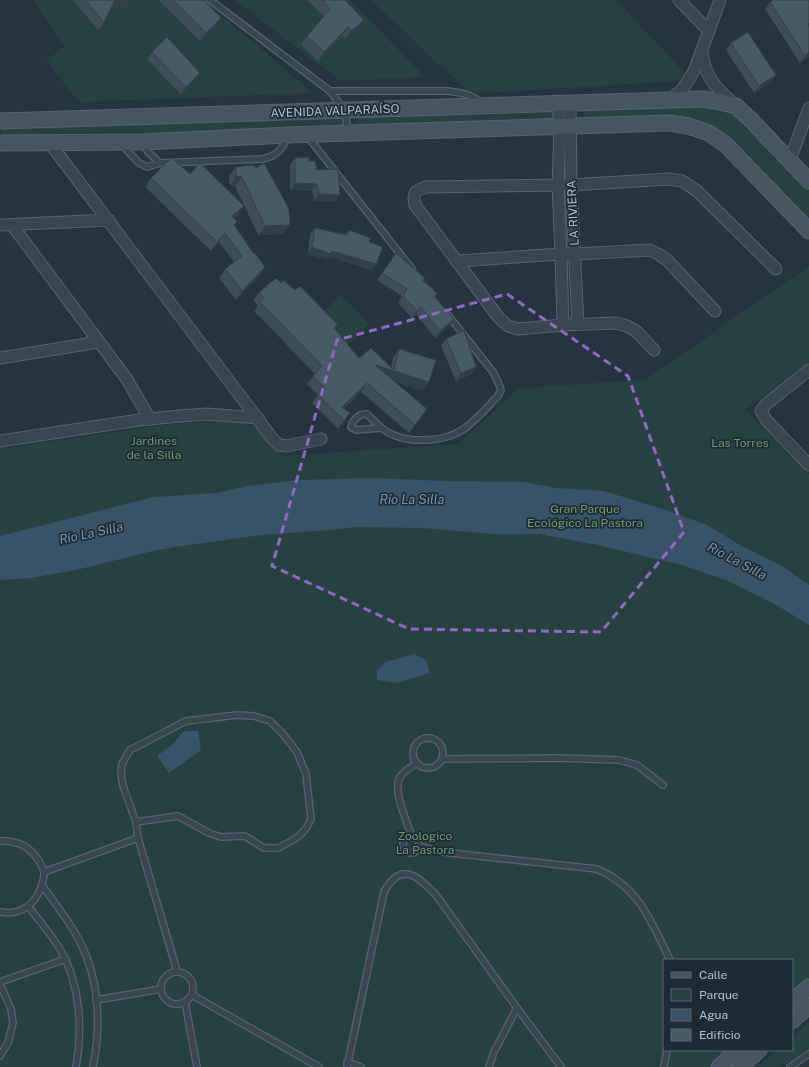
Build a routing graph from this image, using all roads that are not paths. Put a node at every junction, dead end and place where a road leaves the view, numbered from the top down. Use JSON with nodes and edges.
{"nodes":[{"id":1,"x":210,"y":0,"type":"edge"},
{"id":2,"x":679,"y":0,"type":"edge"},
{"id":3,"x":720,"y":0,"type":"edge"},
{"id":4,"x":709,"y":31,"type":"junction"},
{"id":5,"x":702,"y":49,"type":"junction"},
{"id":6,"x":330,"y":91,"type":"junction"},
{"id":7,"x":670,"y":99,"type":"junction"},
{"id":8,"x":564,"y":103,"type":"junction"},
{"id":9,"x":484,"y":106,"type":"junction"},
{"id":10,"x":736,"y":106,"type":"junction"},
{"id":11,"x":809,"y":108,"type":"edge"},
{"id":12,"x":345,"y":111,"type":"junction"},
{"id":13,"x":0,"y":121,"type":"edge"},
{"id":14,"x":565,"y":126,"type":"junction"},
{"id":15,"x":348,"y":133,"type":"junction"},
{"id":16,"x":288,"y":135,"type":"junction"},
{"id":17,"x":307,"y":135,"type":"junction"},
{"id":18,"x":49,"y":142,"type":"junction"},
{"id":19,"x":143,"y":142,"type":"junction"},
{"id":20,"x":0,"y":143,"type":"edge"},
{"id":21,"x":120,"y":143,"type":"junction"},
{"id":22,"x":790,"y":160,"type":"junction"},
{"id":23,"x":160,"y":163,"type":"junction"},
{"id":24,"x":809,"y":181,"type":"edge"},
{"id":25,"x":558,"y":184,"type":"junction"},
{"id":26,"x":571,"y":185,"type":"junction"},
{"id":27,"x":109,"y":220,"type":"junction"},
{"id":28,"x":0,"y":225,"type":"edge"},
{"id":29,"x":12,"y":225,"type":"junction"},
{"id":30,"x":809,"y":231,"type":"edge"},
{"id":31,"x":561,"y":254,"type":"junction"},
{"id":32,"x":576,"y":254,"type":"junction"},
{"id":33,"x":458,"y":261,"type":"junction"},
{"id":34,"x":776,"y":269,"type":"dead end"},
{"id":35,"x":414,"y":272,"type":"edge"},
{"id":36,"x":444,"y":310,"type":"edge"},
{"id":37,"x":715,"y":311,"type":"dead end"},
{"id":38,"x":578,"y":324,"type":"junction"},
{"id":39,"x":563,"y":325,"type":"junction"},
{"id":40,"x":99,"y":342,"type":"junction"},
{"id":41,"x":654,"y":350,"type":"dead end"},
{"id":42,"x":2,"y":354,"type":"edge"},
{"id":43,"x":809,"y":370,"type":"edge"},
{"id":44,"x":258,"y":418,"type":"junction"},
{"id":45,"x":150,"y":419,"type":"junction"},
{"id":46,"x":381,"y":428,"type":"junction"},
{"id":47,"x":321,"y":439,"type":"dead end"},
{"id":48,"x":0,"y":441,"type":"edge"},
{"id":49,"x":809,"y":465,"type":"edge"},
{"id":50,"x":442,"y":759,"type":"junction"},
{"id":51,"x":417,"y":763,"type":"junction"},
{"id":52,"x":663,"y":786,"type":"dead end"},
{"id":53,"x":136,"y":822,"type":"junction"},
{"id":54,"x":412,"y":837,"type":"junction"},
{"id":55,"x":138,"y":838,"type":"junction"},
{"id":56,"x":0,"y":841,"type":"edge"},
{"id":57,"x":418,"y":846,"type":"junction"},
{"id":58,"x":44,"y":872,"type":"junction"},
{"id":59,"x":42,"y":885,"type":"junction"},
{"id":60,"x":29,"y":907,"type":"junction"},
{"id":61,"x":0,"y":912,"type":"edge"},
{"id":62,"x":669,"y":959,"type":"edge"},
{"id":63,"x":66,"y":960,"type":"junction"},
{"id":64,"x":177,"y":971,"type":"junction"},
{"id":65,"x":0,"y":983,"type":"edge"},
{"id":66,"x":809,"y":987,"type":"edge"},
{"id":67,"x":161,"y":989,"type":"junction"},
{"id":68,"x":192,"y":995,"type":"junction"},
{"id":69,"x":96,"y":1000,"type":"junction"},
{"id":70,"x":793,"y":1000,"type":"edge"},
{"id":71,"x":185,"y":1002,"type":"junction"},
{"id":72,"x":809,"y":1006,"type":"edge"},
{"id":73,"x":517,"y":1008,"type":"junction"},
{"id":74,"x":793,"y":1020,"type":"edge"},
{"id":75,"x":667,"y":1051,"type":"edge"},
{"id":76,"x":737,"y":1051,"type":"edge"},
{"id":77,"x":758,"y":1051,"type":"edge"},
{"id":78,"x":809,"y":1054,"type":"edge"},
{"id":79,"x":0,"y":1056,"type":"edge"},
{"id":80,"x":347,"y":1064,"type":"edge"},
{"id":81,"x":76,"y":1067,"type":"edge"},
{"id":82,"x":93,"y":1067,"type":"edge"},
{"id":83,"x":197,"y":1067,"type":"edge"},
{"id":84,"x":319,"y":1067,"type":"edge"},
{"id":85,"x":361,"y":1067,"type":"edge"},
{"id":86,"x":488,"y":1067,"type":"edge"},
{"id":87,"x":561,"y":1067,"type":"edge"},
{"id":88,"x":664,"y":1067,"type":"edge"},
{"id":89,"x":720,"y":1067,"type":"edge"},
{"id":90,"x":740,"y":1067,"type":"edge"},
{"id":91,"x":790,"y":1067,"type":"edge"}],
"edges":[{"from":1,"to":6,"type":"lane"},
{"from":2,"to":4,"type":"street"},
{"from":3,"to":4,"type":"street"},
{"from":4,"to":5,"type":"street"},
{"from":5,"to":7,"type":"street"},
{"from":5,"to":10,"type":"street"},
{"from":6,"to":9,"type":"lane"},
{"from":6,"to":12,"type":"lane"},
{"from":7,"to":8,"type":"main road","name":"AVENIDA VALPARAÍSO"},
{"from":7,"to":10,"type":"main road","name":"AVENIDA VALPARAÍSO"},
{"from":8,"to":9,"type":"main road","name":"AVENIDA VALPARAÍSO"},
{"from":8,"to":14,"type":"street","name":"LA RIVIERA"},
{"from":9,"to":12,"type":"main road","name":"AVENIDA VALPARAÍSO"},
{"from":10,"to":22,"type":"main road"},
{"from":11,"to":22,"type":"street"},
{"from":12,"to":13,"type":"main road","name":"AVENIDA VALPARAÍSO"},
{"from":12,"to":15,"type":"lane"},
{"from":14,"to":15,"type":"main road","name":"AVENIDA VALPARAÍSO"},
{"from":14,"to":25,"type":"street","name":"LA RIVIERA"},
{"from":14,"to":26,"type":"street","name":"LA RIVIERA"},
{"from":14,"to":30,"type":"main road","name":"AVENIDA VALPARAÍSO"},
{"from":15,"to":17,"type":"main road","name":"AVENIDA VALPARAÍSO"},
{"from":16,"to":17,"type":"main road","name":"AVENIDA VALPARAÍSO"},
{"from":16,"to":19,"type":"main road","name":"AVENIDA VALPARAÍSO"},
{"from":16,"to":23,"type":"lane"},
{"from":17,"to":35,"type":"lane"},
{"from":18,"to":20,"type":"main road","name":"AVENIDA VALPARAÍSO"},
{"from":18,"to":21,"type":"main road","name":"AVENIDA VALPARAÍSO"},
{"from":18,"to":27,"type":"street"},
{"from":19,"to":21,"type":"main road","name":"AVENIDA VALPARAÍSO"},
{"from":19,"to":23,"type":"lane"},
{"from":21,"to":23,"type":"lane"},
{"from":22,"to":24,"type":"main road"},
{"from":25,"to":26,"type":"street"},
{"from":25,"to":31,"type":"street","name":"LA RIVIERA"},
{"from":25,"to":33,"type":"street"},
{"from":26,"to":32,"type":"street","name":"LA RIVIERA"},
{"from":26,"to":34,"type":"street"},
{"from":27,"to":29,"type":"street"},
{"from":27,"to":44,"type":"street"},
{"from":28,"to":29,"type":"street"},
{"from":29,"to":40,"type":"street"},
{"from":31,"to":32,"type":"street"},
{"from":31,"to":33,"type":"street"},
{"from":31,"to":39,"type":"street","name":"LA RIVIERA"},
{"from":32,"to":37,"type":"street"},
{"from":32,"to":38,"type":"street","name":"LA RIVIERA"},
{"from":33,"to":39,"type":"street"},
{"from":36,"to":46,"type":"lane"},
{"from":38,"to":39,"type":"street"},
{"from":38,"to":41,"type":"street"},
{"from":40,"to":42,"type":"street"},
{"from":40,"to":45,"type":"street"},
{"from":43,"to":49,"type":"street"},
{"from":44,"to":45,"type":"street"},
{"from":44,"to":47,"type":"street"},
{"from":45,"to":48,"type":"street"},
{"from":46,"to":46,"type":"lane"},
{"from":50,"to":51,"type":"lane"},
{"from":50,"to":51,"type":"lane"},
{"from":50,"to":52,"type":"lane"},
{"from":51,"to":54,"type":"lane"},
{"from":53,"to":53,"type":"lane"},
{"from":53,"to":55,"type":"lane"},
{"from":54,"to":57,"type":"lane"},
{"from":54,"to":57,"type":"lane"},
{"from":55,"to":58,"type":"lane"},
{"from":55,"to":64,"type":"lane"},
{"from":56,"to":58,"type":"lane"},
{"from":57,"to":62,"type":"lane"},
{"from":58,"to":59,"type":"lane"},
{"from":59,"to":60,"type":"lane"},
{"from":59,"to":69,"type":"lane"},
{"from":60,"to":61,"type":"lane"},
{"from":60,"to":63,"type":"lane"},
{"from":63,"to":65,"type":"lane"},
{"from":63,"to":81,"type":"lane"},
{"from":64,"to":67,"type":"lane"},
{"from":64,"to":68,"type":"lane"},
{"from":65,"to":79,"type":"lane"},
{"from":66,"to":70,"type":"main road"},
{"from":67,"to":69,"type":"lane"},
{"from":67,"to":71,"type":"lane"},
{"from":68,"to":71,"type":"lane"},
{"from":68,"to":84,"type":"lane"},
{"from":69,"to":82,"type":"lane"},
{"from":71,"to":83,"type":"lane"},
{"from":72,"to":74,"type":"main road"},
{"from":73,"to":80,"type":"lane"},
{"from":73,"to":86,"type":"lane"},
{"from":73,"to":87,"type":"lane"},
{"from":75,"to":88,"type":"lane"},
{"from":76,"to":89,"type":"main road"},
{"from":77,"to":90,"type":"main road"},
{"from":78,"to":91,"type":"lane"},
{"from":80,"to":85,"type":"lane"}]}
